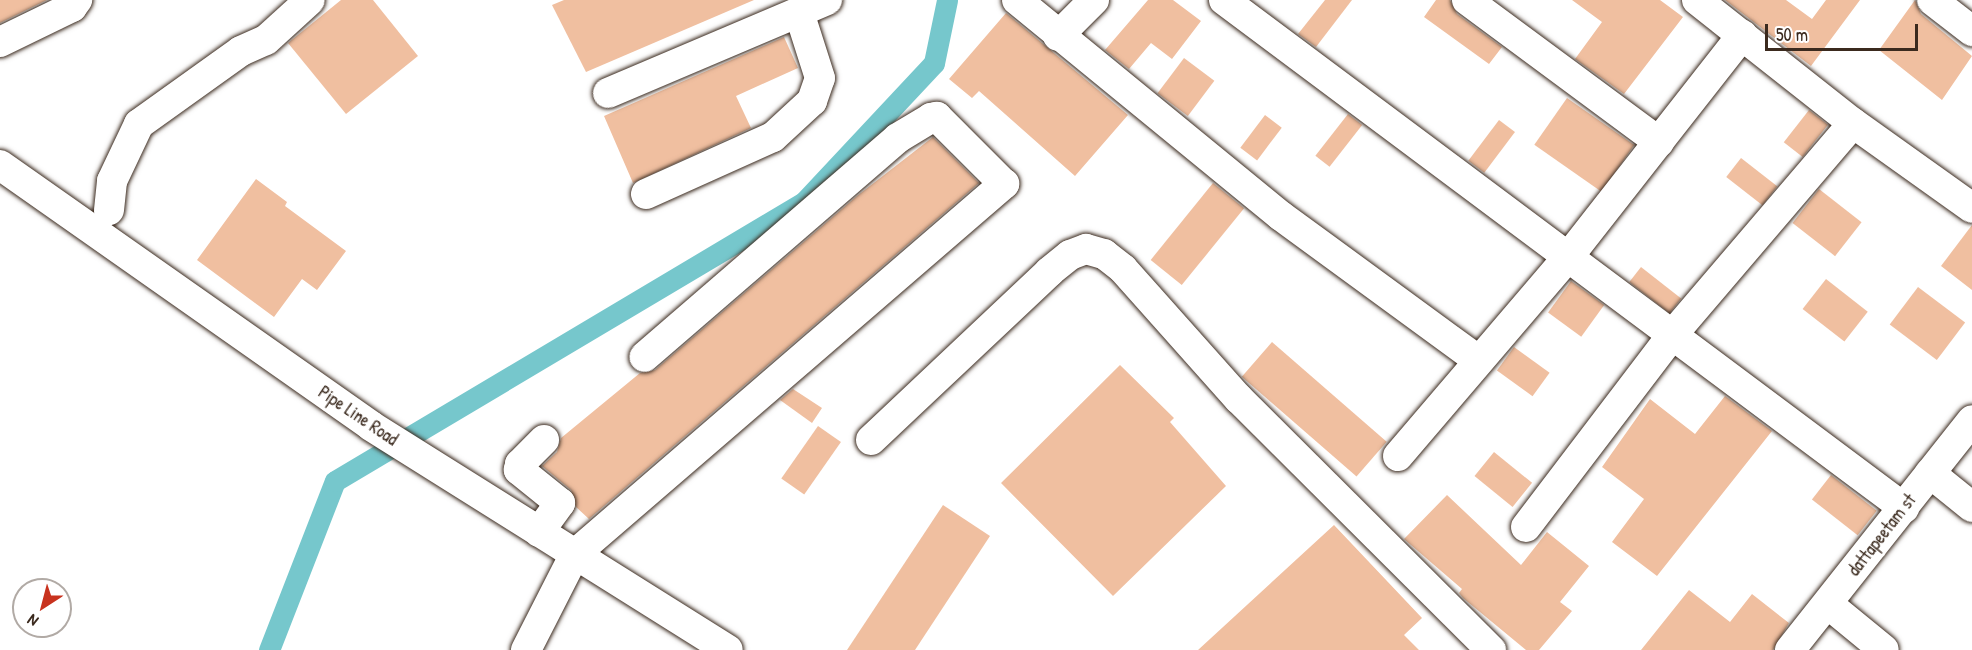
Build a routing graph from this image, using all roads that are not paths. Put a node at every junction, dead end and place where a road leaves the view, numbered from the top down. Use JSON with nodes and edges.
{"nodes":[{"id":1,"x":77,"y":0,"type":"edge"},
{"id":2,"x":310,"y":0,"type":"edge"},
{"id":3,"x":827,"y":0,"type":"edge"},
{"id":4,"x":1017,"y":0,"type":"edge"},
{"id":5,"x":1094,"y":0,"type":"edge"},
{"id":6,"x":1224,"y":0,"type":"edge"},
{"id":7,"x":1467,"y":0,"type":"edge"},
{"id":8,"x":1697,"y":0,"type":"edge"},
{"id":9,"x":1932,"y":0,"type":"edge"},
{"id":10,"x":799,"y":12,"type":"junction"},
{"id":11,"x":1972,"y":31,"type":"edge"},
{"id":12,"x":1742,"y":35,"type":"junction"},
{"id":13,"x":1058,"y":36,"type":"junction"},
{"id":14,"x":0,"y":42,"type":"edge"},
{"id":15,"x":608,"y":93,"type":"dead end"},
{"id":16,"x":1853,"y":123,"type":"junction"},
{"id":17,"x":1659,"y":142,"type":"junction"},
{"id":18,"x":0,"y":165,"type":"edge"},
{"id":19,"x":646,"y":194,"type":"dead end"},
{"id":20,"x":1972,"y":208,"type":"edge"},
{"id":21,"x":109,"y":210,"type":"dead end"},
{"id":22,"x":1569,"y":256,"type":"junction"},
{"id":23,"x":1673,"y":334,"type":"junction"},
{"id":24,"x":644,"y":357,"type":"dead end"},
{"id":25,"x":1479,"y":361,"type":"junction"},
{"id":26,"x":1972,"y":420,"type":"edge"},
{"id":27,"x":544,"y":440,"type":"dead end"},
{"id":28,"x":872,"y":440,"type":"dead end"},
{"id":29,"x":1398,"y":456,"type":"dead end"},
{"id":30,"x":1930,"y":473,"type":"junction"},
{"id":31,"x":1972,"y":507,"type":"edge"},
{"id":32,"x":1904,"y":508,"type":"junction"},
{"id":33,"x":527,"y":525,"type":"junction"},
{"id":34,"x":1526,"y":527,"type":"dead end"},
{"id":35,"x":575,"y":554,"type":"junction"},
{"id":36,"x":1828,"y":604,"type":"junction"},
{"id":37,"x":1485,"y":648,"type":"edge"},
{"id":38,"x":526,"y":650,"type":"edge"},
{"id":39,"x":728,"y":650,"type":"edge"},
{"id":40,"x":1790,"y":650,"type":"edge"},
{"id":41,"x":1884,"y":650,"type":"edge"}],
"edges":[{"from":1,"to":14,"type":"street"},
{"from":2,"to":21,"type":"street"},
{"from":3,"to":10,"type":"street"},
{"from":4,"to":13,"type":"street"},
{"from":5,"to":13,"type":"street"},
{"from":6,"to":22,"type":"street"},
{"from":7,"to":17,"type":"street"},
{"from":8,"to":12,"type":"street"},
{"from":9,"to":11,"type":"street"},
{"from":10,"to":15,"type":"street"},
{"from":10,"to":19,"type":"street"},
{"from":12,"to":16,"type":"street"},
{"from":12,"to":17,"type":"street"},
{"from":13,"to":25,"type":"street"},
{"from":16,"to":20,"type":"street"},
{"from":16,"to":23,"type":"street"},
{"from":17,"to":22,"type":"street"},
{"from":18,"to":33,"type":"street","name":"Pipe Line Road"},
{"from":22,"to":23,"type":"street"},
{"from":22,"to":25,"type":"street"},
{"from":23,"to":32,"type":"street"},
{"from":23,"to":34,"type":"street"},
{"from":24,"to":35,"type":"street"},
{"from":25,"to":29,"type":"street"},
{"from":26,"to":30,"type":"street","name":"dattapeetam st"},
{"from":27,"to":33,"type":"street"},
{"from":28,"to":37,"type":"street"},
{"from":30,"to":31,"type":"street"},
{"from":30,"to":32,"type":"street","name":"dattapeetam st"},
{"from":32,"to":36,"type":"street","name":"dattapeetam st"},
{"from":33,"to":35,"type":"street","name":"Pipe Line Road"},
{"from":35,"to":38,"type":"street"},
{"from":35,"to":39,"type":"street","name":"Pipe Line Road"},
{"from":36,"to":40,"type":"street","name":"dattapeetam st"},
{"from":36,"to":41,"type":"street"}]}
